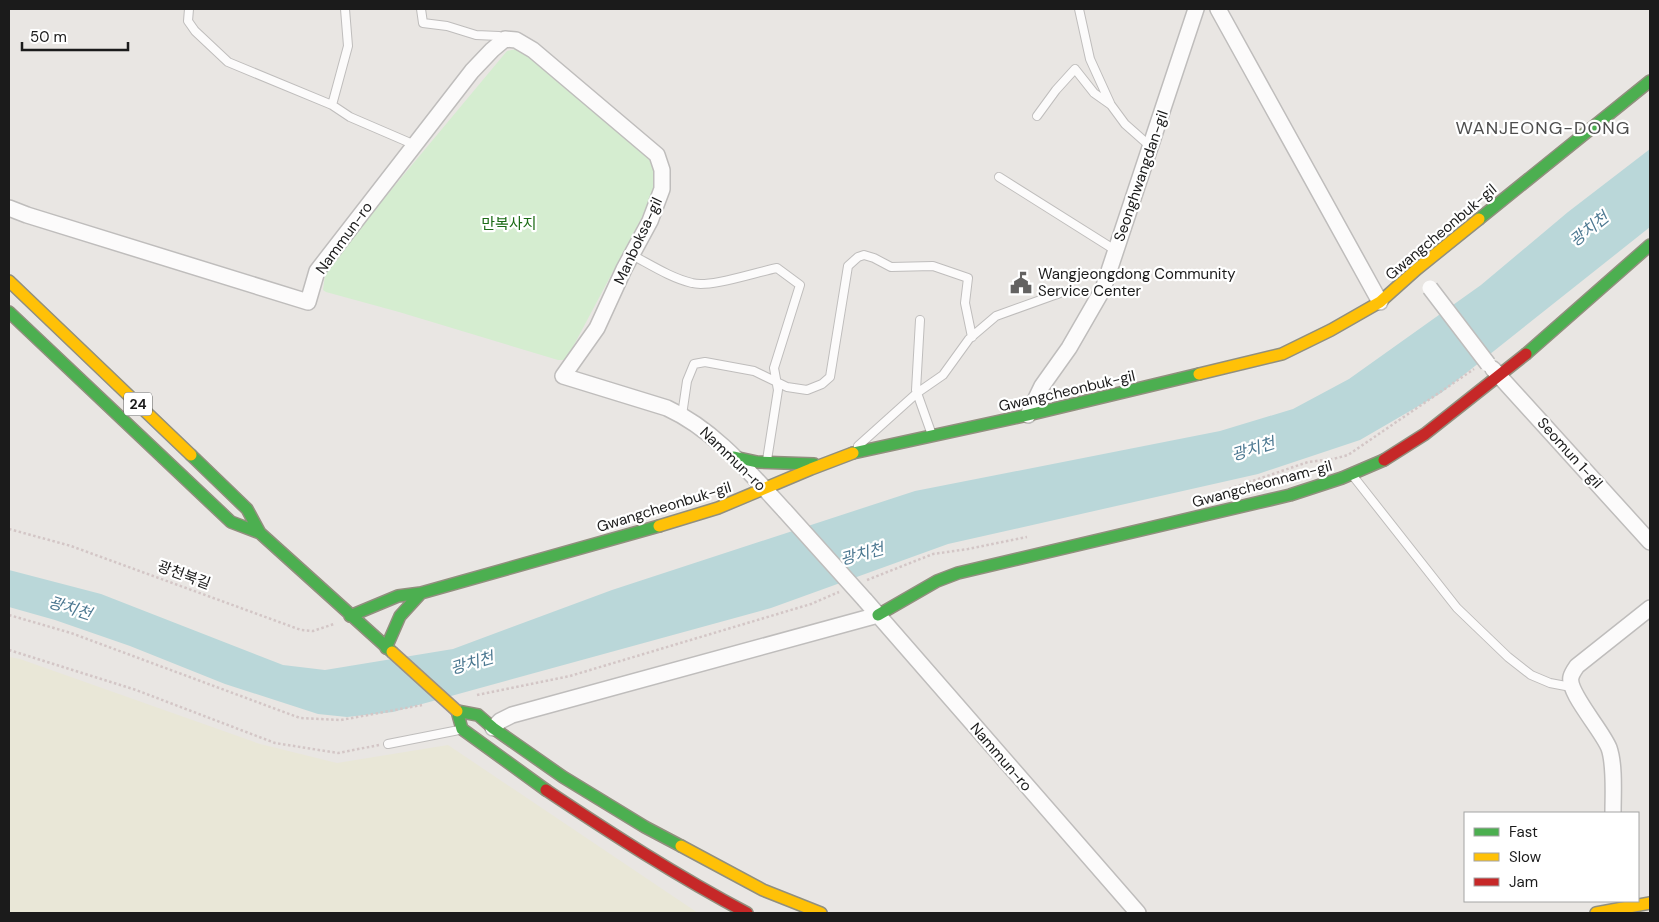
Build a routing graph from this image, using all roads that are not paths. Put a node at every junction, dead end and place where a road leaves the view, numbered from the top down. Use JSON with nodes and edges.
{"nodes":[{"id":1,"x":189,"y":9,"type":"edge"},
{"id":2,"x":345,"y":9,"type":"edge"},
{"id":3,"x":420,"y":9,"type":"edge"},
{"id":4,"x":1079,"y":9,"type":"edge"},
{"id":5,"x":1196,"y":9,"type":"edge"},
{"id":6,"x":1218,"y":9,"type":"edge"},
{"id":7,"x":510,"y":40,"type":"junction"},
{"id":8,"x":1650,"y":81,"type":"edge"},
{"id":9,"x":332,"y":105,"type":"junction"},
{"id":10,"x":1111,"y":105,"type":"junction"},
{"id":11,"x":1037,"y":116,"type":"dead end"},
{"id":12,"x":415,"y":145,"type":"junction"},
{"id":13,"x":1151,"y":147,"type":"junction"},
{"id":14,"x":999,"y":177,"type":"dead end"},
{"id":15,"x":9,"y":208,"type":"edge"},
{"id":16,"x":1650,"y":245,"type":"edge"},
{"id":17,"x":1115,"y":250,"type":"junction"},
{"id":18,"x":632,"y":255,"type":"junction"},
{"id":19,"x":1416,"y":269,"type":"junction"},
{"id":20,"x":9,"y":281,"type":"edge"},
{"id":21,"x":1060,"y":292,"type":"dead end"},
{"id":22,"x":1380,"y":302,"type":"junction"},
{"id":23,"x":9,"y":312,"type":"edge"},
{"id":24,"x":920,"y":320,"type":"dead end"},
{"id":25,"x":972,"y":337,"type":"junction"},
{"id":26,"x":563,"y":376,"type":"joint"},
{"id":27,"x":1501,"y":377,"type":"junction"},
{"id":28,"x":775,"y":381,"type":"junction"},
{"id":29,"x":917,"y":393,"type":"junction"},
{"id":30,"x":682,"y":415,"type":"junction"},
{"id":31,"x":1028,"y":415,"type":"junction"},
{"id":32,"x":932,"y":437,"type":"junction"},
{"id":33,"x":849,"y":454,"type":"junction"},
{"id":34,"x":734,"y":457,"type":"junction"},
{"id":35,"x":767,"y":462,"type":"junction"},
{"id":36,"x":822,"y":464,"type":"junction"},
{"id":37,"x":1351,"y":475,"type":"junction"},
{"id":38,"x":765,"y":489,"type":"junction"},
{"id":39,"x":260,"y":533,"type":"junction"},
{"id":40,"x":1650,"y":542,"type":"edge"},
{"id":41,"x":421,"y":593,"type":"junction"},
{"id":42,"x":1650,"y":608,"type":"edge"},
{"id":43,"x":878,"y":615,"type":"junction"},
{"id":44,"x":350,"y":616,"type":"junction"},
{"id":45,"x":389,"y":650,"type":"junction"},
{"id":46,"x":1571,"y":687,"type":"junction"},
{"id":47,"x":457,"y":711,"type":"junction"},
{"id":48,"x":493,"y":728,"type":"junction"},
{"id":49,"x":462,"y":729,"type":"junction"},
{"id":50,"x":388,"y":744,"type":"road end"},
{"id":51,"x":1613,"y":812,"type":"edge"},
{"id":52,"x":645,"y":827,"type":"junction"},
{"id":53,"x":633,"y":848,"type":"junction"},
{"id":54,"x":1650,"y":904,"type":"edge"},
{"id":55,"x":1615,"y":908,"type":"edge"},
{"id":56,"x":748,"y":913,"type":"edge"},
{"id":57,"x":821,"y":913,"type":"edge"},
{"id":58,"x":1138,"y":913,"type":"edge"},
{"id":59,"x":1596,"y":913,"type":"edge"}],
"edges":[{"from":1,"to":9,"type":"lane"},
{"from":2,"to":9,"type":"lane"},
{"from":3,"to":7,"type":"lane"},
{"from":4,"to":10,"type":"lane"},
{"from":5,"to":13,"type":"street","name":"Seonghwangdan-gil"},
{"from":6,"to":22,"type":"street"},
{"from":7,"to":12,"type":"street","name":"Nammun-ro"},
{"from":7,"to":18,"type":"street","name":"Manboksa-gil"},
{"from":8,"to":19,"type":"street","name":"Gwangcheonbuk-gil"},
{"from":9,"to":12,"type":"lane"},
{"from":10,"to":11,"type":"lane"},
{"from":10,"to":13,"type":"lane"},
{"from":12,"to":15,"type":"street","name":"Nammun-ro"},
{"from":13,"to":17,"type":"street","name":"Seonghwangdan-gil"},
{"from":14,"to":17,"type":"lane"},
{"from":16,"to":27,"type":"street","name":"Gwangcheonnam-gil"},
{"from":17,"to":31,"type":"street","name":"Seonghwangdan-gil"},
{"from":18,"to":26,"type":"street","name":"Manboksa-gil"},
{"from":18,"to":28,"type":"lane"},
{"from":19,"to":22,"type":"street","name":"Gwangcheonbuk-gil"},
{"from":19,"to":27,"type":"street","name":"Seomun 1-gil","bridge":true},
{"from":20,"to":39,"type":"street","number":"24"},
{"from":21,"to":25,"type":"lane"},
{"from":22,"to":31,"type":"street","name":"Gwangcheonbuk-gil"},
{"from":23,"to":39,"type":"street","number":"24"},
{"from":24,"to":29,"type":"lane"},
{"from":25,"to":28,"type":"lane"},
{"from":25,"to":29,"type":"lane"},
{"from":26,"to":30,"type":"street","name":"Nammun-ro"},
{"from":27,"to":37,"type":"street","name":"Gwangcheonnam-gil"},
{"from":27,"to":40,"type":"street","name":"Seomun 1-gil"},
{"from":28,"to":30,"type":"lane"},
{"from":28,"to":35,"type":"lane"},
{"from":29,"to":32,"type":"lane"},
{"from":29,"to":33,"type":"lane"},
{"from":30,"to":34,"type":"street","name":"Nammun-ro"},
{"from":31,"to":32,"type":"street","name":"Gwangcheonbuk-gil"},
{"from":32,"to":33,"type":"street","name":"Gwangcheonbuk-gil"},
{"from":33,"to":36,"type":"street","name":"Gwangcheonbuk-gil"},
{"from":34,"to":35,"type":"street"},
{"from":34,"to":38,"type":"street","name":"Nammun-ro"},
{"from":35,"to":36,"type":"street"},
{"from":36,"to":38,"type":"street","name":"Gwangcheonbuk-gil"},
{"from":37,"to":43,"type":"street","name":"Gwangcheonnam-gil"},
{"from":37,"to":46,"type":"lane"},
{"from":38,"to":41,"type":"street","name":"Gwangcheonbuk-gil"},
{"from":38,"to":43,"type":"street","name":"Nammun-ro","bridge":true},
{"from":39,"to":44,"type":"street","number":"24"},
{"from":41,"to":44,"type":"street","name":"Gwangcheonbuk-gil"},
{"from":41,"to":45,"type":"street"},
{"from":42,"to":46,"type":"street"},
{"from":43,"to":48,"type":"street"},
{"from":43,"to":58,"type":"street","name":"Nammun-ro"},
{"from":44,"to":45,"type":"street","number":"24"},
{"from":45,"to":47,"type":"street","bridge":true},
{"from":46,"to":51,"type":"street"},
{"from":47,"to":48,"type":"street"},
{"from":47,"to":49,"type":"street"},
{"from":48,"to":52,"type":"street"},
{"from":49,"to":50,"type":"lane"},
{"from":49,"to":53,"type":"street"},
{"from":52,"to":53,"type":"street"},
{"from":52,"to":57,"type":"street"},
{"from":53,"to":56,"type":"street"},
{"from":54,"to":55,"type":"street"},
{"from":55,"to":59,"type":"street"}]}
